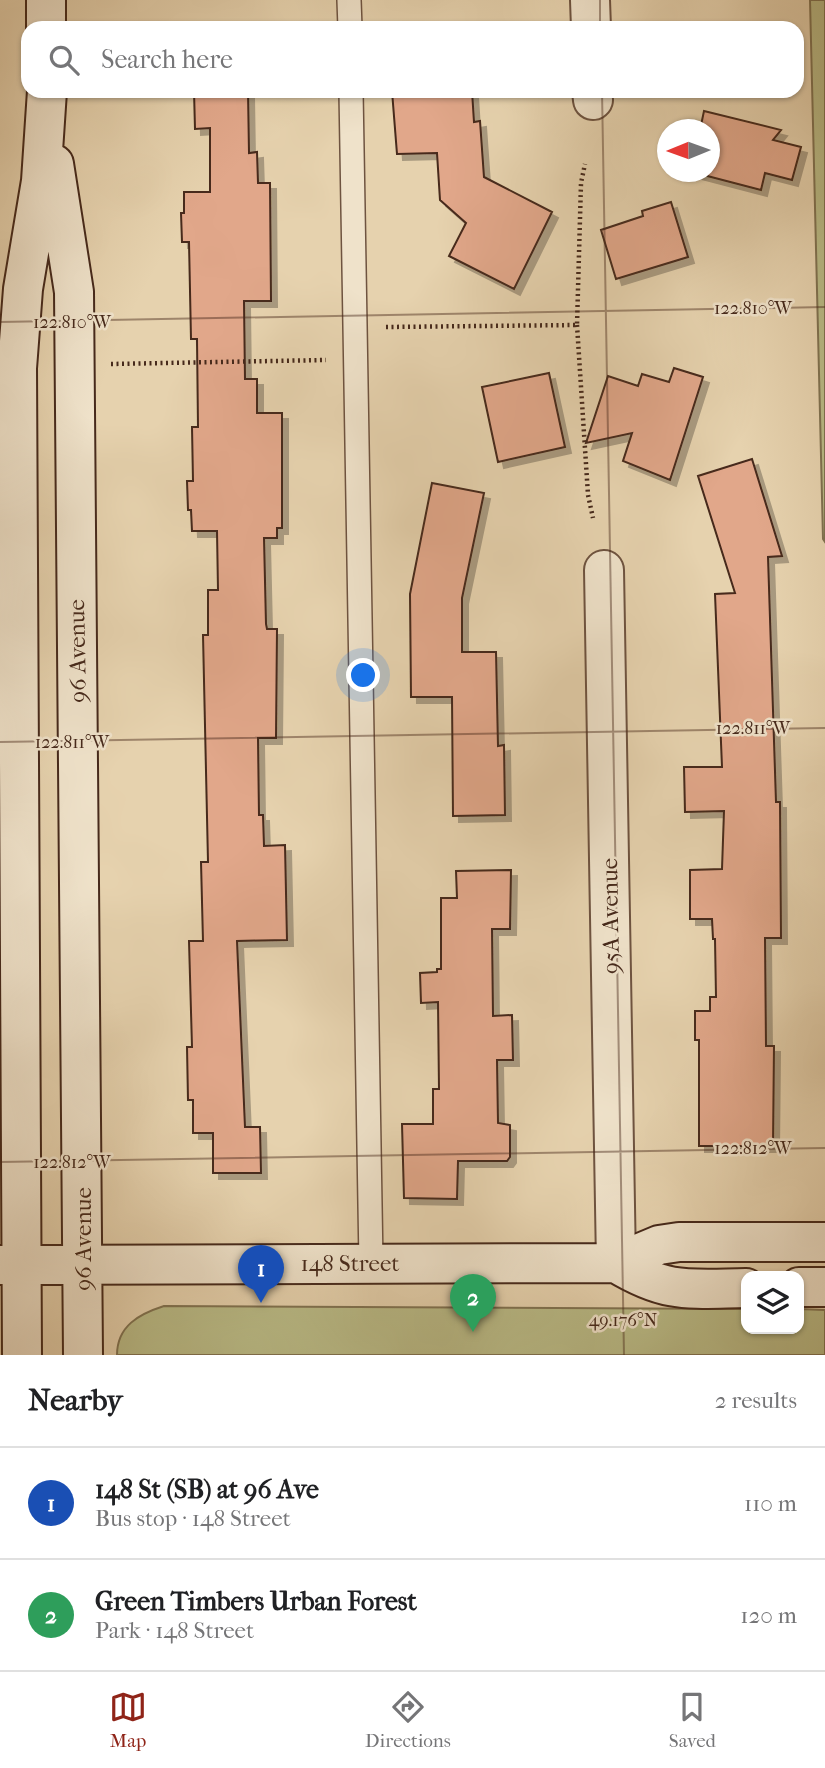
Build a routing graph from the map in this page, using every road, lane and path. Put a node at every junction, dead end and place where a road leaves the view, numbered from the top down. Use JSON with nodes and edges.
{"nodes":[{"id":1,"x":46,"y":0,"type":"edge"},
{"id":2,"x":349,"y":0,"type":"edge"},
{"id":3,"x":590,"y":0,"type":"edge"},
{"id":4,"x":46,"y":21,"type":"edge"},
{"id":5,"x":350,"y":21,"type":"edge"},
{"id":6,"x":591,"y":21,"type":"edge"},
{"id":7,"x":351,"y":98,"type":"edge"},
{"id":8,"x":47,"y":104,"type":"edge"},
{"id":9,"x":585,"y":164,"type":"dead end"},
{"id":10,"x":578,"y":325,"type":"junction"},
{"id":11,"x":354,"y":327,"type":"junction"},
{"id":12,"x":355,"y":360,"type":"junction"},
{"id":13,"x":111,"y":364,"type":"dead end"},
{"id":14,"x":8,"y":517,"type":"edge"},
{"id":15,"x":593,"y":518,"type":"dead end"},
{"id":16,"x":604,"y":570,"type":"dead end"},
{"id":17,"x":825,"y":1242,"type":"edge"},
{"id":18,"x":371,"y":1263,"type":"junction"},
{"id":19,"x":616,"y":1263,"type":"junction"},
{"id":20,"x":83,"y":1264,"type":"junction"},
{"id":21,"x":11,"y":1265,"type":"edge"},
{"id":22,"x":804,"y":1287,"type":"edge"},
{"id":23,"x":825,"y":1287,"type":"edge"},
{"id":24,"x":741,"y":1288,"type":"edge"},
{"id":25,"x":22,"y":1355,"type":"edge"},
{"id":26,"x":83,"y":1355,"type":"edge"}],
"edges":[{"from":1,"to":4,"type":"main road"},
{"from":2,"to":5,"type":"lane"},
{"from":3,"to":6,"type":"main road"},
{"from":7,"to":11,"type":"lane"},
{"from":8,"to":14,"type":"main road","name":"96 Avenue"},
{"from":8,"to":20,"type":"main road","name":"96 Avenue"},
{"from":9,"to":10,"type":"path"},
{"from":10,"to":11,"type":"path"},
{"from":10,"to":15,"type":"path"},
{"from":11,"to":12,"type":"lane"},
{"from":12,"to":13,"type":"path"},
{"from":12,"to":18,"type":"lane"},
{"from":14,"to":21,"type":"main road","name":"96 Avenue"},
{"from":16,"to":19,"type":"main road","name":"95A Avenue"},
{"from":17,"to":19,"type":"main road","name":"148 Street"},
{"from":18,"to":19,"type":"main road","name":"148 Street"},
{"from":18,"to":20,"type":"main road","name":"148 Street"},
{"from":19,"to":24,"type":"main road","name":"148 Street"},
{"from":20,"to":21,"type":"main road","name":"148 Street"},
{"from":20,"to":26,"type":"main road","name":"96 Avenue"},
{"from":21,"to":25,"type":"main road","name":"96 Avenue"},
{"from":22,"to":23,"type":"main road"}]}
